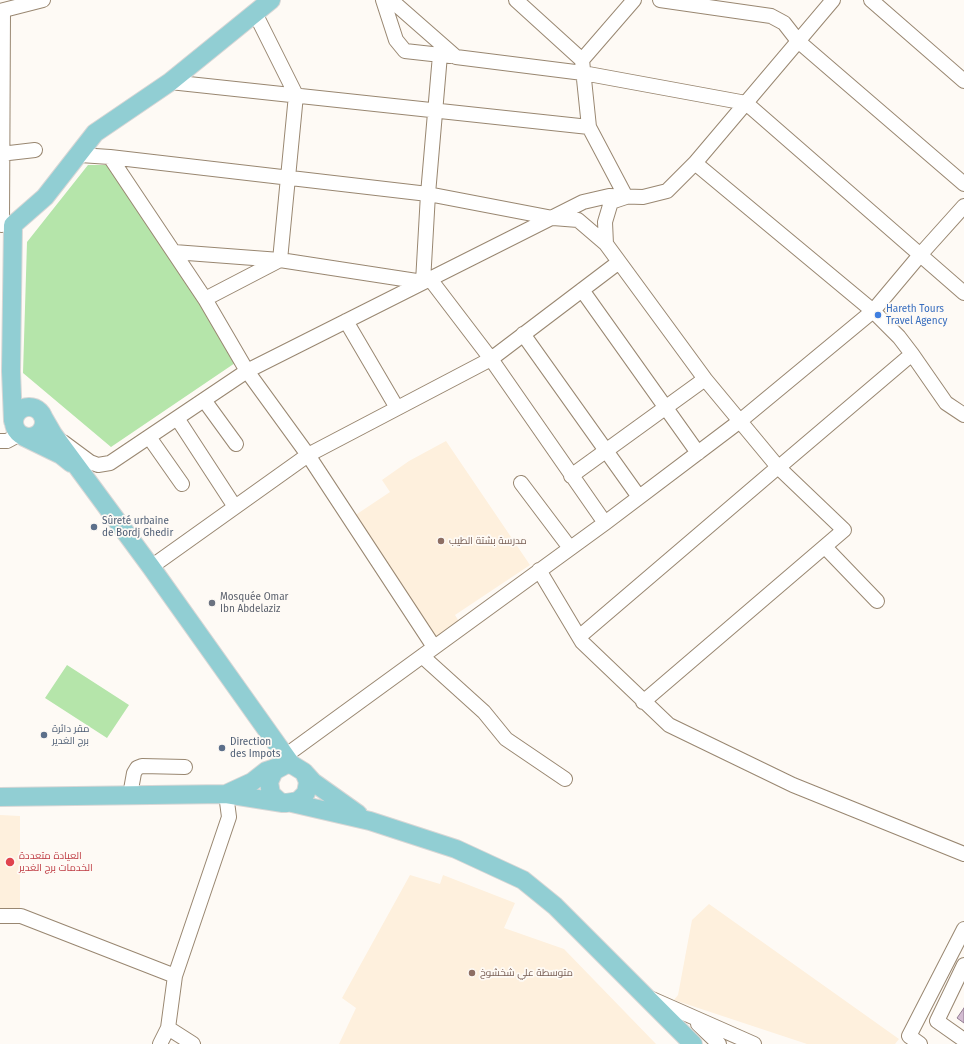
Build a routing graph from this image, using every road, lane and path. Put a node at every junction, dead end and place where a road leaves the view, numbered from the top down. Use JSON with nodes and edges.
{"nodes":[{"id":1,"x":43,"y":0,"type":"edge"},
{"id":2,"x":271,"y":0,"type":"edge"},
{"id":3,"x":383,"y":0,"type":"edge"},
{"id":4,"x":391,"y":0,"type":"edge"},
{"id":5,"x":516,"y":0,"type":"edge"},
{"id":6,"x":634,"y":0,"type":"edge"},
{"id":7,"x":660,"y":0,"type":"edge"},
{"id":8,"x":833,"y":0,"type":"edge"},
{"id":9,"x":871,"y":0,"type":"edge"},
{"id":10,"x":3,"y":8,"type":"edge"},
{"id":11,"x":255,"y":13,"type":"junction"},
{"id":12,"x":798,"y":41,"type":"junction"},
{"id":13,"x":440,"y":55,"type":"junction"},
{"id":14,"x":456,"y":57,"type":"junction"},
{"id":15,"x":582,"y":66,"type":"junction"},
{"id":16,"x":964,"y":81,"type":"edge"},
{"id":17,"x":170,"y":82,"type":"junction"},
{"id":18,"x":296,"y":95,"type":"junction"},
{"id":19,"x":746,"y":103,"type":"junction"},
{"id":20,"x":435,"y":110,"type":"junction"},
{"id":21,"x":589,"y":127,"type":"junction"},
{"id":22,"x":35,"y":150,"type":"dead end"},
{"id":23,"x":1,"y":154,"type":"edge"},
{"id":24,"x":80,"y":155,"type":"junction"},
{"id":25,"x":110,"y":157,"type":"junction"},
{"id":26,"x":695,"y":163,"type":"junction"},
{"id":27,"x":288,"y":178,"type":"junction"},
{"id":28,"x":964,"y":184,"type":"edge"},
{"id":29,"x":428,"y":194,"type":"junction"},
{"id":30,"x":626,"y":197,"type":"junction"},
{"id":31,"x":964,"y":206,"type":"edge"},
{"id":32,"x":553,"y":218,"type":"junction"},
{"id":33,"x":5,"y":225,"type":"edge"},
{"id":34,"x":606,"y":244,"type":"junction"},
{"id":35,"x":174,"y":252,"type":"junction"},
{"id":36,"x":920,"y":255,"type":"junction"},
{"id":37,"x":280,"y":260,"type":"junction"},
{"id":38,"x":619,"y":262,"type":"junction"},
{"id":39,"x":427,"y":280,"type":"junction"},
{"id":40,"x":582,"y":290,"type":"junction"},
{"id":41,"x":964,"y":294,"type":"edge"},
{"id":42,"x":205,"y":299,"type":"junction"},
{"id":43,"x":872,"y":312,"type":"junction"},
{"id":44,"x":346,"y":321,"type":"junction"},
{"id":45,"x":523,"y":334,"type":"junction"},
{"id":46,"x":912,"y":354,"type":"junction"},
{"id":47,"x":491,"y":359,"type":"junction"},
{"id":48,"x":11,"y":371,"type":"junction"},
{"id":49,"x":247,"y":371,"type":"junction"},
{"id":50,"x":705,"y":379,"type":"junction"},
{"id":51,"x":204,"y":400,"type":"junction"},
{"id":52,"x":397,"y":408,"type":"junction"},
{"id":53,"x":665,"y":408,"type":"junction"},
{"id":54,"x":38,"y":411,"type":"junction"},
{"id":55,"x":964,"y":415,"type":"edge"},
{"id":56,"x":177,"y":418,"type":"junction"},
{"id":57,"x":740,"y":420,"type":"junction"},
{"id":58,"x":19,"y":430,"type":"junction"},
{"id":59,"x":53,"y":434,"type":"junction"},
{"id":60,"x":149,"y":437,"type":"junction"},
{"id":61,"x":0,"y":441,"type":"edge"},
{"id":62,"x":236,"y":444,"type":"dead end"},
{"id":63,"x":605,"y":451,"type":"junction"},
{"id":64,"x":698,"y":453,"type":"junction"},
{"id":65,"x":308,"y":456,"type":"junction"},
{"id":66,"x":778,"y":467,"type":"junction"},
{"id":67,"x":80,"y":469,"type":"junction"},
{"id":68,"x":571,"y":476,"type":"junction"},
{"id":69,"x":521,"y":483,"type":"dead end"},
{"id":70,"x":182,"y":484,"type":"dead end"},
{"id":71,"x":639,"y":497,"type":"junction"},
{"id":72,"x":235,"y":507,"type":"junction"},
{"id":73,"x":604,"y":523,"type":"junction"},
{"id":74,"x":825,"y":547,"type":"junction"},
{"id":75,"x":570,"y":548,"type":"junction"},
{"id":76,"x":151,"y":567,"type":"junction"},
{"id":77,"x":539,"y":570,"type":"junction"},
{"id":78,"x":877,"y":601,"type":"dead end"},
{"id":79,"x":579,"y":637,"type":"junction"},
{"id":80,"x":434,"y":647,"type":"junction"},
{"id":81,"x":422,"y":656,"type":"junction"},
{"id":82,"x":643,"y":702,"type":"junction"},
{"id":83,"x":290,"y":765,"type":"junction"},
{"id":84,"x":185,"y":767,"type":"dead end"},
{"id":85,"x":565,"y":779,"type":"dead end"},
{"id":86,"x":226,"y":794,"type":"junction"},
{"id":87,"x":130,"y":795,"type":"junction"},
{"id":88,"x":0,"y":797,"type":"edge"},
{"id":89,"x":289,"y":803,"type":"junction"},
{"id":90,"x":370,"y":821,"type":"junction"},
{"id":91,"x":964,"y":854,"type":"edge"},
{"id":92,"x":0,"y":916,"type":"edge"},
{"id":93,"x":964,"y":929,"type":"edge"},
{"id":94,"x":964,"y":965,"type":"edge"},
{"id":95,"x":175,"y":976,"type":"junction"},
{"id":96,"x":960,"y":984,"type":"edge"},
{"id":97,"x":645,"y":996,"type":"junction"},
{"id":98,"x":921,"y":1012,"type":"junction"},
{"id":99,"x":692,"y":1018,"type":"junction"},
{"id":100,"x":937,"y":1021,"type":"junction"},
{"id":101,"x":168,"y":1028,"type":"junction"},
{"id":102,"x":964,"y":1040,"type":"edge"},
{"id":103,"x":160,"y":1044,"type":"edge"},
{"id":104,"x":193,"y":1044,"type":"edge"},
{"id":105,"x":693,"y":1044,"type":"edge"},
{"id":106,"x":719,"y":1044,"type":"edge"},
{"id":107,"x":754,"y":1044,"type":"edge"},
{"id":108,"x":920,"y":1044,"type":"edge"}],
"edges":[{"from":1,"to":10,"type":"street"},
{"from":2,"to":11,"type":"main road"},
{"from":3,"to":13,"type":"street"},
{"from":4,"to":14,"type":"street"},
{"from":5,"to":15,"type":"street"},
{"from":6,"to":15,"type":"street"},
{"from":7,"to":12,"type":"street"},
{"from":8,"to":12,"type":"street"},
{"from":9,"to":16,"type":"street"},
{"from":10,"to":23,"type":"street"},
{"from":11,"to":17,"type":"main road"},
{"from":11,"to":18,"type":"street"},
{"from":12,"to":19,"type":"street"},
{"from":12,"to":28,"type":"street"},
{"from":13,"to":14,"type":"street"},
{"from":13,"to":20,"type":"street"},
{"from":14,"to":15,"type":"street"},
{"from":15,"to":19,"type":"street"},
{"from":15,"to":21,"type":"street"},
{"from":17,"to":18,"type":"street"},
{"from":17,"to":24,"type":"main road"},
{"from":18,"to":20,"type":"street"},
{"from":18,"to":27,"type":"street"},
{"from":19,"to":26,"type":"street"},
{"from":19,"to":36,"type":"street"},
{"from":20,"to":21,"type":"street"},
{"from":20,"to":29,"type":"street"},
{"from":21,"to":30,"type":"street"},
{"from":22,"to":23,"type":"street"},
{"from":23,"to":33,"type":"street"},
{"from":24,"to":25,"type":"street"},
{"from":24,"to":33,"type":"main road"},
{"from":25,"to":27,"type":"street"},
{"from":25,"to":35,"type":"street"},
{"from":26,"to":30,"type":"street"},
{"from":26,"to":43,"type":"street"},
{"from":27,"to":29,"type":"street"},
{"from":27,"to":37,"type":"street"},
{"from":29,"to":32,"type":"street"},
{"from":29,"to":39,"type":"street"},
{"from":30,"to":32,"type":"street"},
{"from":30,"to":34,"type":"street"},
{"from":31,"to":36,"type":"street"},
{"from":32,"to":34,"type":"street"},
{"from":32,"to":39,"type":"street"},
{"from":33,"to":48,"type":"main road"},
{"from":34,"to":38,"type":"street"},
{"from":35,"to":37,"type":"street"},
{"from":35,"to":42,"type":"street"},
{"from":36,"to":41,"type":"street"},
{"from":36,"to":43,"type":"street"},
{"from":37,"to":39,"type":"street"},
{"from":37,"to":42,"type":"street"},
{"from":38,"to":40,"type":"street"},
{"from":38,"to":50,"type":"street"},
{"from":39,"to":44,"type":"street"},
{"from":39,"to":47,"type":"street"},
{"from":40,"to":45,"type":"street"},
{"from":40,"to":53,"type":"street"},
{"from":42,"to":49,"type":"street"},
{"from":43,"to":46,"type":"street"},
{"from":43,"to":57,"type":"street"},
{"from":44,"to":49,"type":"street"},
{"from":44,"to":52,"type":"street"},
{"from":45,"to":47,"type":"street"},
{"from":45,"to":63,"type":"street"},
{"from":46,"to":55,"type":"street"},
{"from":46,"to":66,"type":"street"},
{"from":47,"to":52,"type":"street"},
{"from":47,"to":68,"type":"street"},
{"from":48,"to":54,"type":"main road"},
{"from":48,"to":58,"type":"main road"},
{"from":49,"to":51,"type":"street"},
{"from":49,"to":65,"type":"street"},
{"from":50,"to":53,"type":"street"},
{"from":50,"to":57,"type":"street"},
{"from":51,"to":56,"type":"street"},
{"from":51,"to":62,"type":"street"},
{"from":52,"to":65,"type":"street"},
{"from":53,"to":63,"type":"street"},
{"from":53,"to":64,"type":"street"},
{"from":54,"to":58,"type":"main road"},
{"from":54,"to":58,"type":"main road"},
{"from":54,"to":59,"type":"main road"},
{"from":56,"to":60,"type":"street"},
{"from":56,"to":72,"type":"street"},
{"from":57,"to":64,"type":"street"},
{"from":57,"to":66,"type":"street"},
{"from":58,"to":61,"type":"street"},
{"from":58,"to":67,"type":"main road"},
{"from":59,"to":60,"type":"street"},
{"from":59,"to":67,"type":"main road"},
{"from":60,"to":70,"type":"street"},
{"from":63,"to":68,"type":"street"},
{"from":63,"to":71,"type":"street"},
{"from":64,"to":71,"type":"street"},
{"from":65,"to":72,"type":"street"},
{"from":65,"to":80,"type":"street"},
{"from":66,"to":74,"type":"street"},
{"from":66,"to":79,"type":"street"},
{"from":67,"to":76,"type":"main road"},
{"from":68,"to":73,"type":"street"},
{"from":69,"to":75,"type":"street"},
{"from":71,"to":73,"type":"street"},
{"from":72,"to":76,"type":"street"},
{"from":73,"to":75,"type":"street"},
{"from":74,"to":78,"type":"street"},
{"from":74,"to":82,"type":"street"},
{"from":75,"to":77,"type":"street"},
{"from":76,"to":83,"type":"main road"},
{"from":77,"to":79,"type":"street"},
{"from":77,"to":80,"type":"street"},
{"from":79,"to":82,"type":"street"},
{"from":80,"to":81,"type":"street"},
{"from":81,"to":83,"type":"street"},
{"from":81,"to":85,"type":"street"},
{"from":82,"to":91,"type":"street"},
{"from":83,"to":86,"type":"main road"},
{"from":83,"to":89,"type":"main road"},
{"from":83,"to":89,"type":"main road"},
{"from":83,"to":90,"type":"main road"},
{"from":84,"to":87,"type":"street"},
{"from":86,"to":87,"type":"main road"},
{"from":86,"to":89,"type":"main road"},
{"from":86,"to":95,"type":"street"},
{"from":87,"to":88,"type":"main road"},
{"from":89,"to":90,"type":"main road"},
{"from":90,"to":97,"type":"main road"},
{"from":92,"to":95,"type":"street"},
{"from":93,"to":98,"type":"street"},
{"from":94,"to":96,"type":"street"},
{"from":95,"to":101,"type":"street"},
{"from":96,"to":100,"type":"street"},
{"from":97,"to":99,"type":"street"},
{"from":97,"to":105,"type":"main road"},
{"from":98,"to":100,"type":"street"},
{"from":98,"to":108,"type":"street"},
{"from":99,"to":106,"type":"street"},
{"from":99,"to":107,"type":"street"},
{"from":100,"to":102,"type":"street"},
{"from":101,"to":103,"type":"street"},
{"from":101,"to":104,"type":"street"}]}
